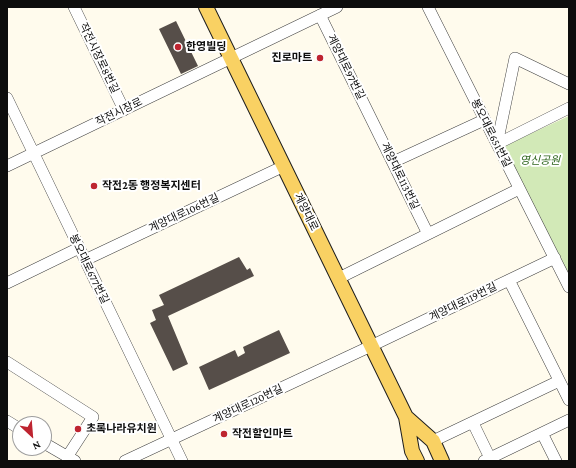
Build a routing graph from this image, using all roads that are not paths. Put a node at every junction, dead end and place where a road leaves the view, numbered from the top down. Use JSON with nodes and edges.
{"nodes":[{"id":1,"x":74,"y":7,"type":"edge"},
{"id":2,"x":206,"y":7,"type":"edge"},
{"id":3,"x":311,"y":7,"type":"edge"},
{"id":4,"x":337,"y":7,"type":"edge"},
{"id":5,"x":428,"y":7,"type":"edge"},
{"id":6,"x":318,"y":16,"type":"junction"},
{"id":7,"x":231,"y":58,"type":"junction"},
{"id":8,"x":569,"y":84,"type":"edge"},
{"id":9,"x":7,"y":98,"type":"edge"},
{"id":10,"x":569,"y":108,"type":"edge"},
{"id":11,"x":124,"y":110,"type":"junction"},
{"id":12,"x":371,"y":119,"type":"joint"},
{"id":13,"x":484,"y":120,"type":"junction"},
{"id":14,"x":497,"y":144,"type":"junction"},
{"id":15,"x":33,"y":153,"type":"junction"},
{"id":16,"x":393,"y":162,"type":"junction"},
{"id":17,"x":7,"y":166,"type":"edge"},
{"id":18,"x":284,"y":166,"type":"junction"},
{"id":19,"x":519,"y":189,"type":"junction"},
{"id":20,"x":428,"y":234,"type":"junction"},
{"id":21,"x":79,"y":248,"type":"junction"},
{"id":22,"x":555,"y":258,"type":"junction"},
{"id":23,"x":84,"y":260,"type":"junction"},
{"id":24,"x":339,"y":278,"type":"junction"},
{"id":25,"x":509,"y":280,"type":"junction"},
{"id":26,"x":7,"y":283,"type":"edge"},
{"id":27,"x":569,"y":287,"type":"edge"},
{"id":28,"x":371,"y":346,"type":"junction"},
{"id":29,"x":7,"y":362,"type":"edge"},
{"id":30,"x":559,"y":381,"type":"junction"},
{"id":31,"x":569,"y":400,"type":"edge"},
{"id":32,"x":406,"y":417,"type":"junction"},
{"id":33,"x":569,"y":420,"type":"edge"},
{"id":34,"x":473,"y":423,"type":"junction"},
{"id":35,"x":542,"y":433,"type":"junction"},
{"id":36,"x":171,"y":439,"type":"junction"},
{"id":37,"x":433,"y":441,"type":"junction"},
{"id":38,"x":52,"y":448,"type":"edge"},
{"id":39,"x":71,"y":459,"type":"edge"},
{"id":40,"x":487,"y":459,"type":"edge"},
{"id":41,"x":125,"y":461,"type":"edge"},
{"id":42,"x":182,"y":461,"type":"edge"},
{"id":43,"x":417,"y":461,"type":"edge"},
{"id":44,"x":442,"y":461,"type":"edge"},
{"id":45,"x":556,"y":461,"type":"edge"}],
"edges":[{"from":1,"to":11,"type":"street","name":"작전시장로8번길"},
{"from":2,"to":7,"type":"main road","name":"계양대로"},
{"from":3,"to":6,"type":"street","name":"계양대로97번길"},
{"from":4,"to":6,"type":"street"},
{"from":5,"to":13,"type":"street","name":"봉오대로651번길"},
{"from":6,"to":7,"type":"street"},
{"from":6,"to":12,"type":"street","name":"계양대로97번길"},
{"from":7,"to":11,"type":"street","name":"작전시장로"},
{"from":7,"to":18,"type":"main road","name":"계양대로"},
{"from":8,"to":14,"type":"street"},
{"from":9,"to":15,"type":"street","name":"봉오대로677번길"},
{"from":10,"to":14,"type":"street"},
{"from":11,"to":15,"type":"street","name":"작전시장로"},
{"from":12,"to":16,"type":"street","name":"계양대로113번길"},
{"from":13,"to":14,"type":"street","name":"봉오대로651번길"},
{"from":13,"to":16,"type":"street"},
{"from":14,"to":19,"type":"street","name":"봉오대로651번길"},
{"from":15,"to":17,"type":"street","name":"작전시장로"},
{"from":15,"to":21,"type":"street","name":"봉오대로677번길"},
{"from":16,"to":20,"type":"street","name":"계양대로113번길"},
{"from":18,"to":23,"type":"street","name":"계양대로106번길"},
{"from":18,"to":24,"type":"main road","name":"계양대로"},
{"from":19,"to":20,"type":"street"},
{"from":19,"to":22,"type":"street","name":"봉오대로651번길"},
{"from":20,"to":24,"type":"street"},
{"from":21,"to":23,"type":"street","name":"봉오대로677번길"},
{"from":21,"to":26,"type":"street"},
{"from":22,"to":25,"type":"street","name":"계양대로119번길"},
{"from":22,"to":27,"type":"street","name":"봉오대로651번길"},
{"from":23,"to":36,"type":"street","name":"봉오대로677번길"},
{"from":24,"to":28,"type":"main road","name":"계양대로"},
{"from":25,"to":28,"type":"street","name":"계양대로119번길"},
{"from":25,"to":30,"type":"street"},
{"from":28,"to":32,"type":"main road","name":"계양대로"},
{"from":28,"to":36,"type":"street","name":"계양대로120번길"},
{"from":29,"to":39,"type":"street"},
{"from":30,"to":31,"type":"street"},
{"from":30,"to":34,"type":"street"},
{"from":32,"to":37,"type":"main road","name":"계양대로"},
{"from":32,"to":43,"type":"main road","name":"계양대로"},
{"from":33,"to":35,"type":"street"},
{"from":34,"to":37,"type":"street"},
{"from":34,"to":40,"type":"street"},
{"from":35,"to":40,"type":"street"},
{"from":35,"to":45,"type":"street"},
{"from":36,"to":41,"type":"street","name":"계양대로120번길"},
{"from":36,"to":42,"type":"street","name":"봉오대로677번길"},
{"from":37,"to":44,"type":"main road","name":"계양대로"},
{"from":38,"to":39,"type":"street"}]}
